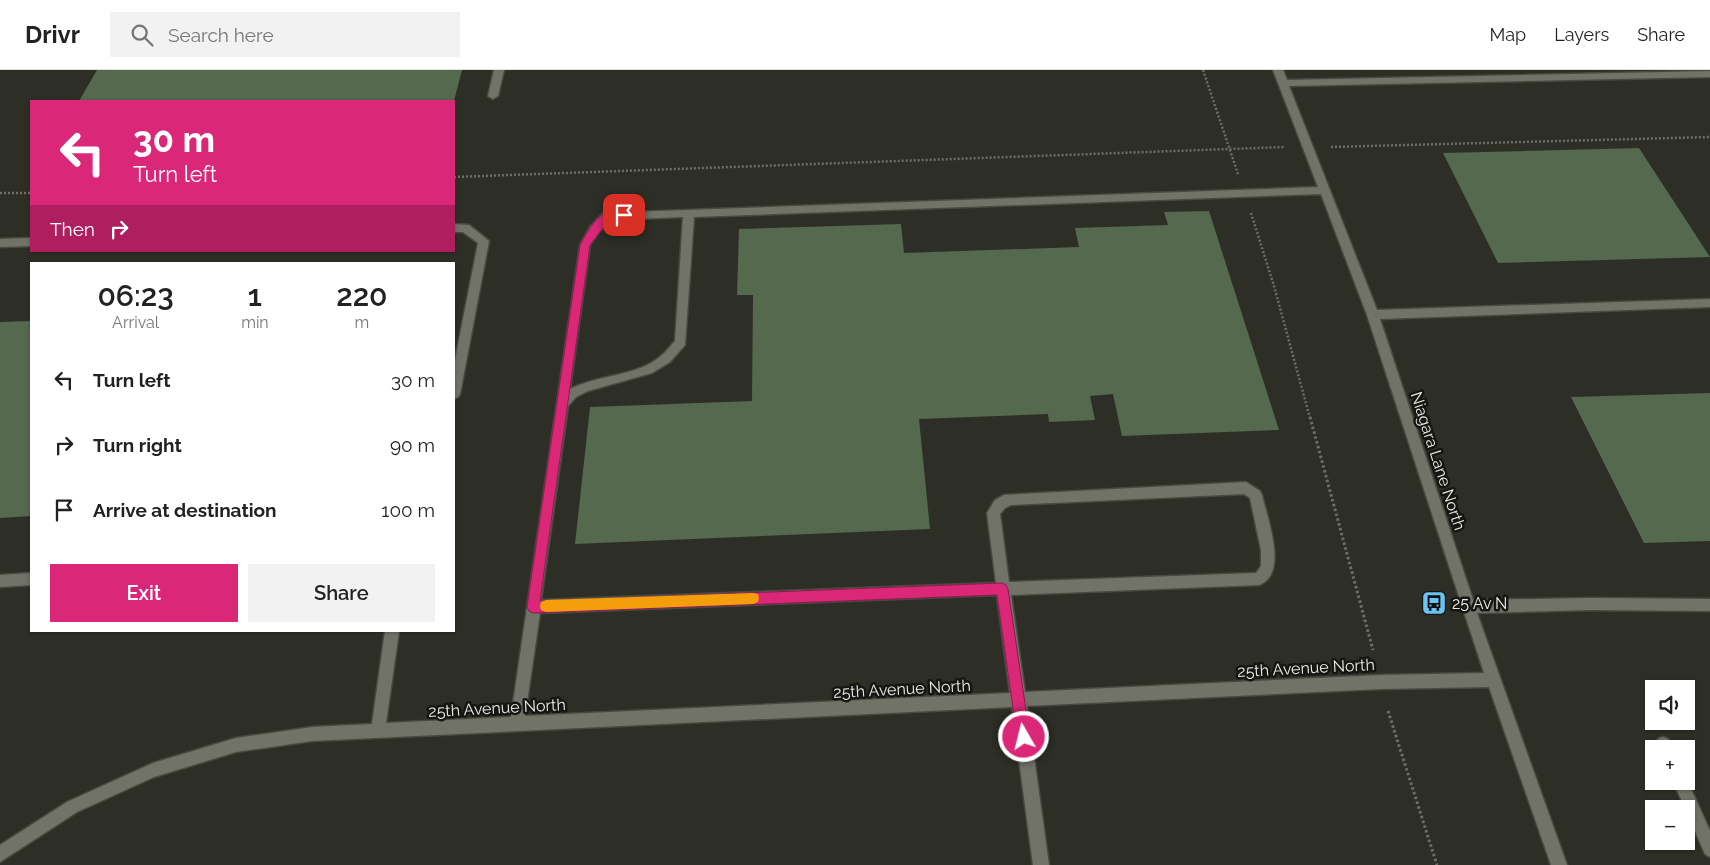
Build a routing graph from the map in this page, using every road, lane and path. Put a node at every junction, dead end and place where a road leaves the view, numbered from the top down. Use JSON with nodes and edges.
{"nodes":[{"id":1,"x":499,"y":70,"type":"edge"},
{"id":2,"x":1204,"y":70,"type":"edge"},
{"id":3,"x":1278,"y":70,"type":"edge"},
{"id":4,"x":1710,"y":74,"type":"edge"},
{"id":5,"x":1283,"y":84,"type":"junction"},
{"id":6,"x":493,"y":96,"type":"dead end"},
{"id":7,"x":1710,"y":137,"type":"edge"},
{"id":8,"x":1340,"y":147,"type":"dead end"},
{"id":9,"x":1279,"y":148,"type":"dead end"},
{"id":10,"x":1230,"y":150,"type":"junction"},
{"id":11,"x":455,"y":177,"type":"edge"},
{"id":12,"x":1326,"y":190,"type":"junction"},
{"id":13,"x":1244,"y":192,"type":"junction"},
{"id":14,"x":0,"y":193,"type":"edge"},
{"id":15,"x":30,"y":193,"type":"edge"},
{"id":16,"x":689,"y":213,"type":"junction"},
{"id":17,"x":455,"y":228,"type":"edge"},
{"id":18,"x":30,"y":242,"type":"edge"},
{"id":19,"x":0,"y":243,"type":"edge"},
{"id":20,"x":1710,"y":303,"type":"edge"},
{"id":21,"x":1374,"y":315,"type":"junction"},
{"id":22,"x":455,"y":389,"type":"edge"},
{"id":23,"x":561,"y":405,"type":"junction"},
{"id":24,"x":30,"y":580,"type":"edge"},
{"id":25,"x":0,"y":581,"type":"edge"},
{"id":26,"x":1002,"y":589,"type":"junction"},
{"id":27,"x":1710,"y":605,"type":"edge"},
{"id":28,"x":533,"y":607,"type":"junction"},
{"id":29,"x":1468,"y":607,"type":"junction"},
{"id":30,"x":392,"y":632,"type":"edge"},
{"id":31,"x":1373,"y":650,"type":"dead end"},
{"id":32,"x":1493,"y":680,"type":"junction"},
{"id":33,"x":1019,"y":700,"type":"junction"},
{"id":34,"x":1388,"y":711,"type":"dead end"},
{"id":35,"x":517,"y":724,"type":"junction"},
{"id":36,"x":378,"y":731,"type":"junction"},
{"id":37,"x":1684,"y":790,"type":"edge"},
{"id":38,"x":1710,"y":849,"type":"edge"},
{"id":39,"x":0,"y":854,"type":"edge"},
{"id":40,"x":1040,"y":865,"type":"edge"},
{"id":41,"x":1437,"y":865,"type":"edge"},
{"id":42,"x":1559,"y":865,"type":"edge"}],
"edges":[{"from":1,"to":6,"type":"street"},
{"from":2,"to":10,"type":"path"},
{"from":3,"to":5,"type":"street","name":"Niagara Lane North"},
{"from":4,"to":5,"type":"street"},
{"from":5,"to":12,"type":"street","name":"Niagara Lane North"},
{"from":7,"to":8,"type":"path"},
{"from":9,"to":10,"type":"path"},
{"from":10,"to":11,"type":"path"},
{"from":10,"to":13,"type":"path"},
{"from":12,"to":13,"type":"street"},
{"from":12,"to":21,"type":"street","name":"Niagara Lane North"},
{"from":13,"to":16,"type":"street"},
{"from":13,"to":31,"type":"path"},
{"from":14,"to":15,"type":"path"},
{"from":16,"to":23,"type":"street"},
{"from":16,"to":23,"type":"street"},
{"from":17,"to":22,"type":"street"},
{"from":18,"to":19,"type":"street"},
{"from":20,"to":21,"type":"street"},
{"from":21,"to":29,"type":"street","name":"Niagara Lane North"},
{"from":23,"to":28,"type":"street"},
{"from":24,"to":25,"type":"street"},
{"from":26,"to":26,"type":"street"},
{"from":26,"to":28,"type":"street"},
{"from":26,"to":33,"type":"street"},
{"from":27,"to":29,"type":"street"},
{"from":28,"to":35,"type":"street"},
{"from":29,"to":32,"type":"street","name":"Niagara Lane North"},
{"from":30,"to":36,"type":"street"},
{"from":32,"to":33,"type":"street","name":"25th Avenue North"},
{"from":32,"to":42,"type":"street","name":"Niagara Lane North"},
{"from":33,"to":35,"type":"street","name":"25th Avenue North"},
{"from":33,"to":40,"type":"street"},
{"from":34,"to":41,"type":"path"},
{"from":35,"to":36,"type":"street","name":"25th Avenue North"},
{"from":36,"to":39,"type":"street","name":"25th Avenue North"},
{"from":37,"to":38,"type":"street"}]}
